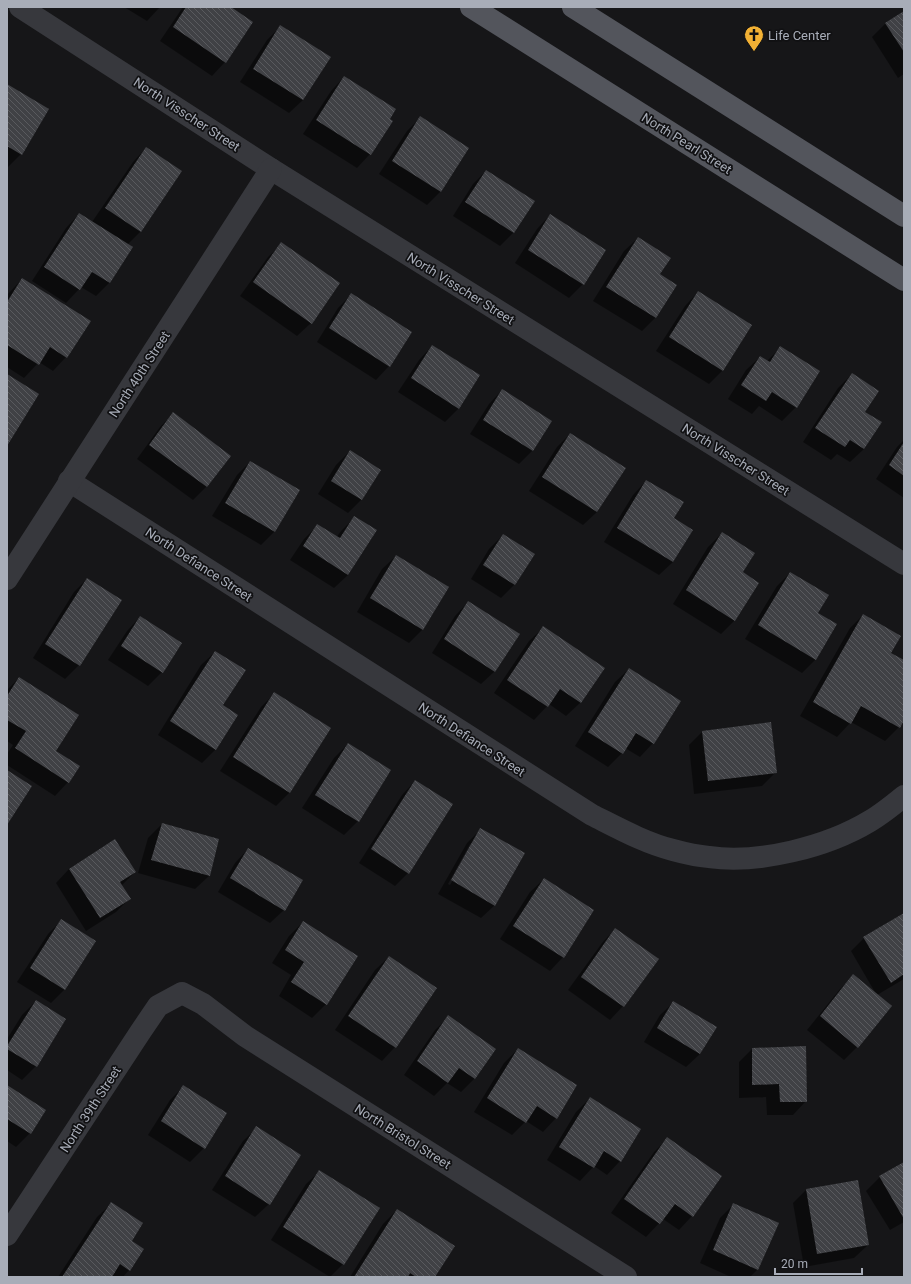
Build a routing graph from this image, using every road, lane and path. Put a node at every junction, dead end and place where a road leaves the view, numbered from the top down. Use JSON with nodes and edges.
{"nodes":[{"id":1,"x":20,"y":7,"type":"edge"},
{"id":2,"x":471,"y":7,"type":"edge"},
{"id":3,"x":573,"y":7,"type":"edge"},
{"id":4,"x":271,"y":169,"type":"junction"},
{"id":5,"x":904,"y":216,"type":"edge"},
{"id":6,"x":904,"y":280,"type":"edge"},
{"id":7,"x":69,"y":481,"type":"junction"},
{"id":8,"x":904,"y":564,"type":"edge"},
{"id":9,"x":7,"y":579,"type":"edge"},
{"id":10,"x":904,"y":796,"type":"edge"},
{"id":11,"x":182,"y":993,"type":"joint"},
{"id":12,"x":7,"y":1235,"type":"edge"},
{"id":13,"x":626,"y":1277,"type":"edge"}],
"edges":[{"from":1,"to":4,"type":"street","name":"North Visscher Street"},
{"from":2,"to":6,"type":"main road","name":"North Pearl Street"},
{"from":3,"to":5,"type":"main road"},
{"from":4,"to":7,"type":"street","name":"North 40th Street"},
{"from":4,"to":8,"type":"street","name":"North Visscher Street"},
{"from":7,"to":9,"type":"street","name":"North 40th Street"},
{"from":7,"to":10,"type":"street","name":"North Defiance Street"},
{"from":11,"to":12,"type":"street","name":"North 39th Street"},
{"from":11,"to":13,"type":"street","name":"North Bristol Street"}]}
